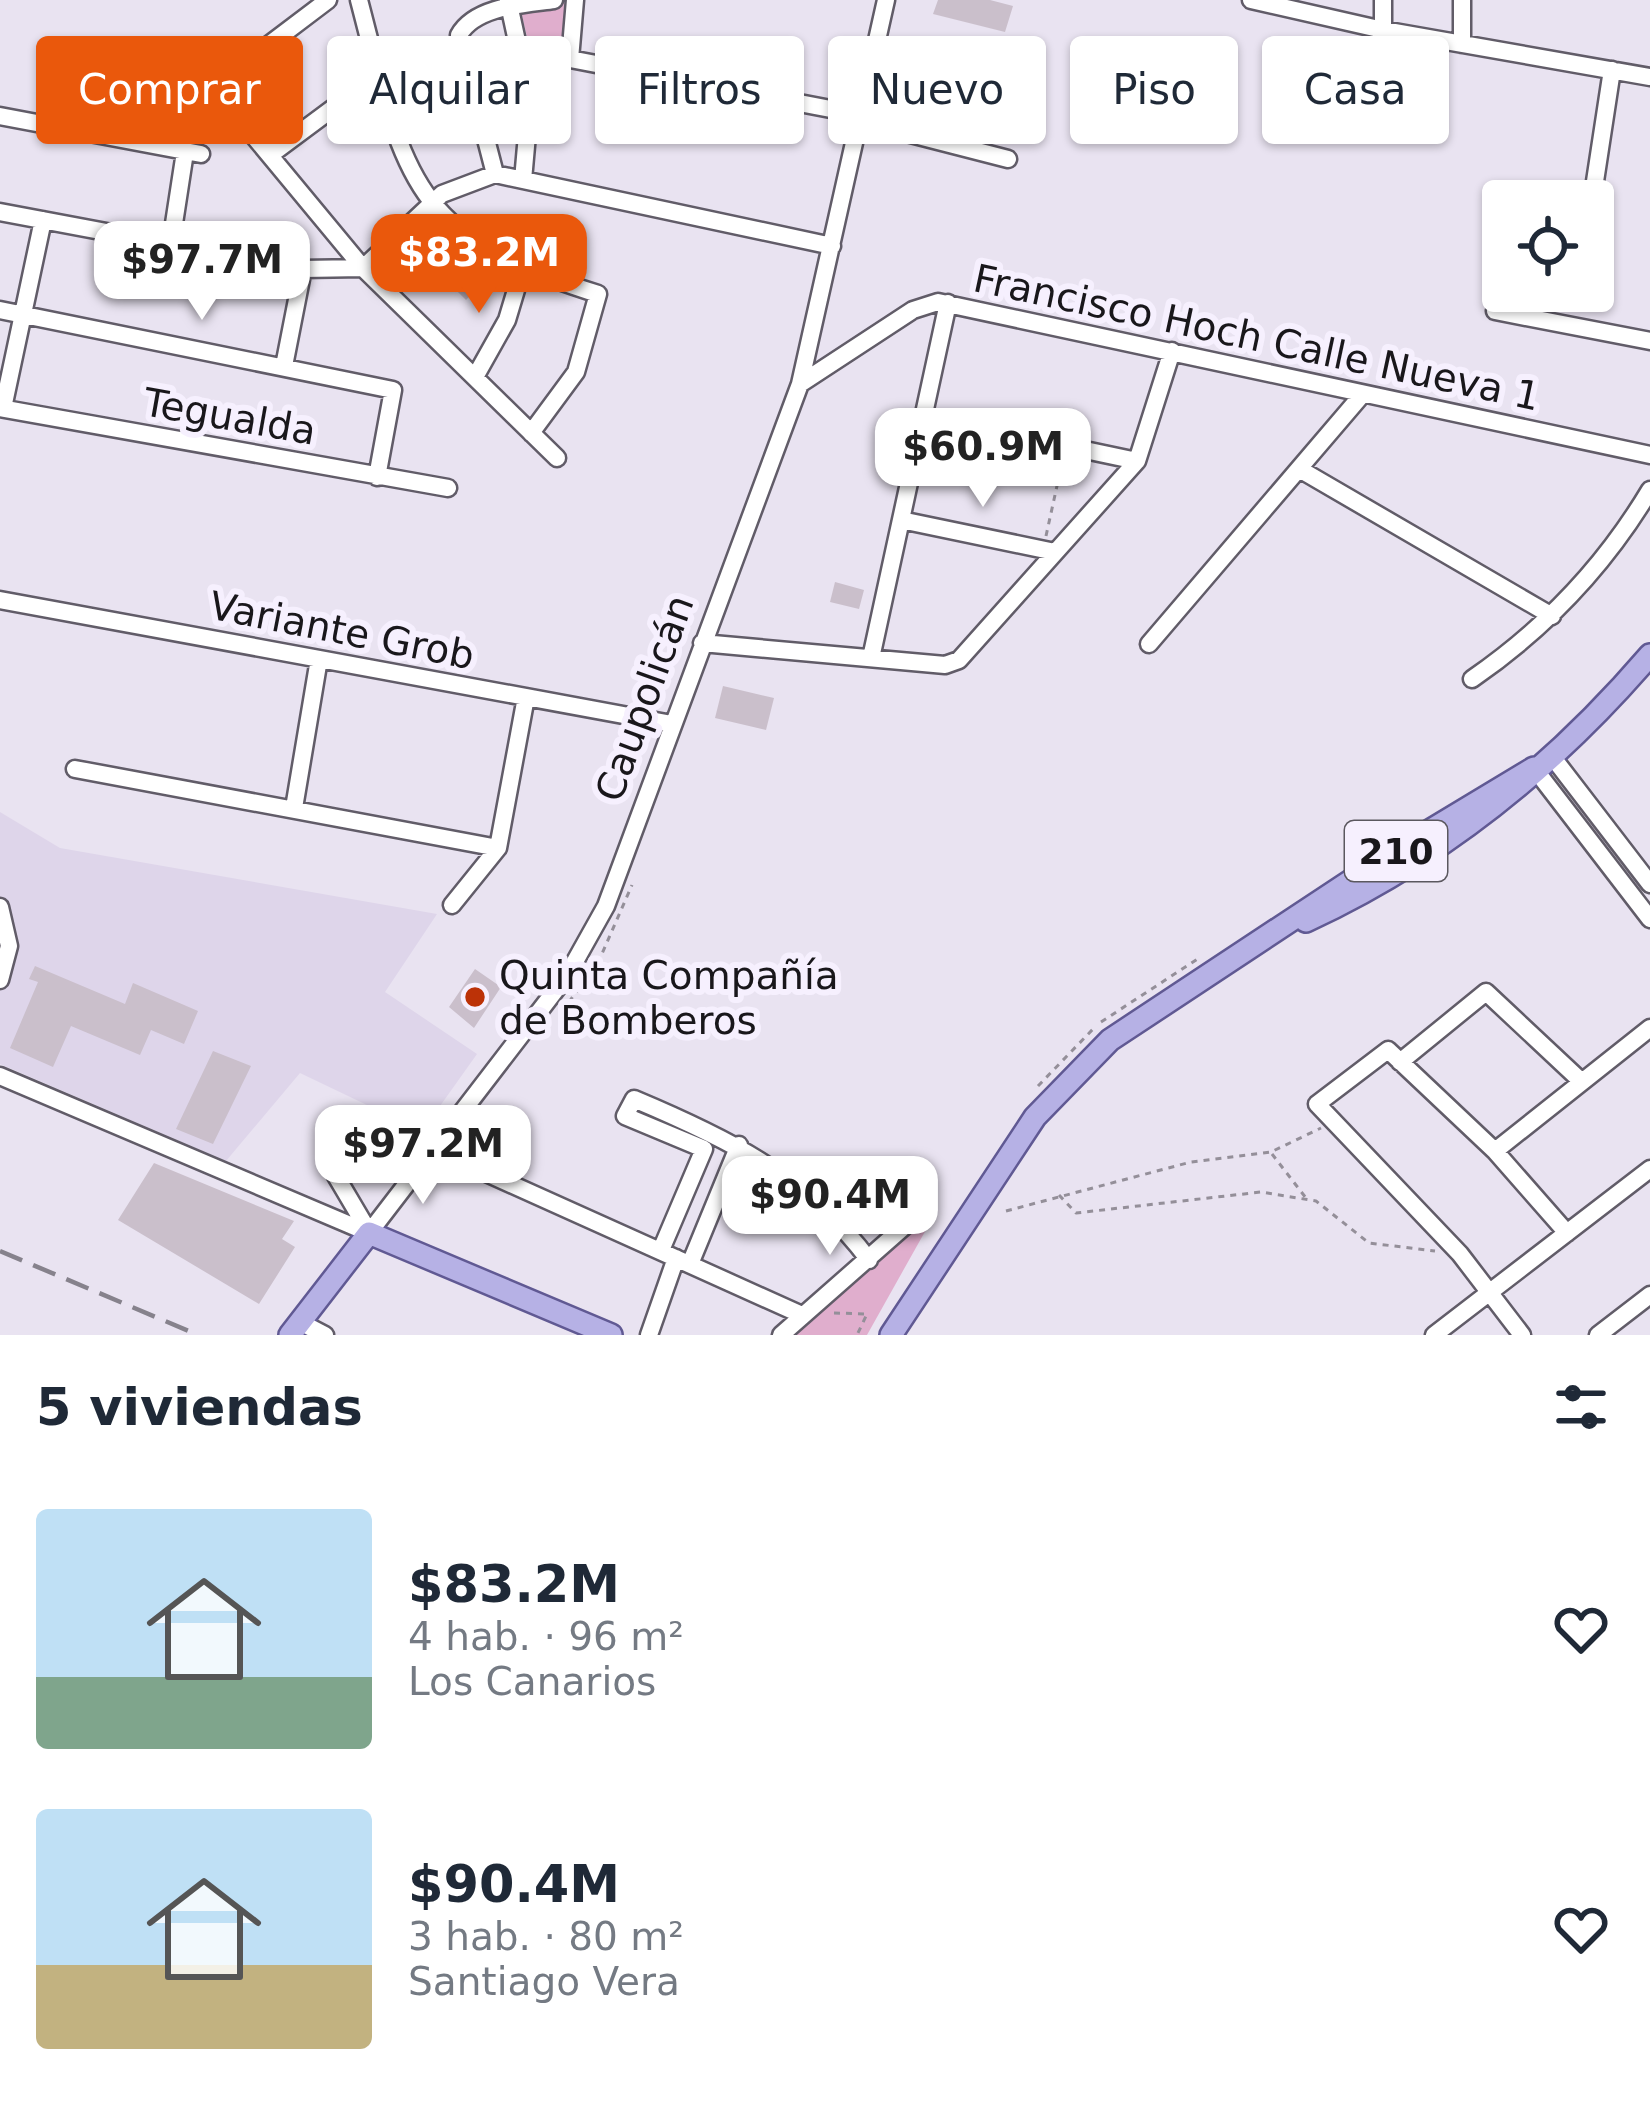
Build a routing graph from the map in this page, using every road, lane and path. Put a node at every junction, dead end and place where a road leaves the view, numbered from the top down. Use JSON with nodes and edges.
{"nodes":[{"id":1,"x":328,"y":0,"type":"edge"},
{"id":2,"x":359,"y":0,"type":"edge"},
{"id":3,"x":554,"y":0,"type":"edge"},
{"id":4,"x":575,"y":0,"type":"edge"},
{"id":5,"x":886,"y":0,"type":"edge"},
{"id":6,"x":1251,"y":0,"type":"edge"},
{"id":7,"x":1383,"y":0,"type":"edge"},
{"id":8,"x":1462,"y":0,"type":"edge"},
{"id":9,"x":509,"y":3,"type":"edge"},
{"id":10,"x":1383,"y":30,"type":"junction"},
{"id":11,"x":369,"y":36,"type":"edge"},
{"id":12,"x":518,"y":36,"type":"edge"},
{"id":13,"x":878,"y":36,"type":"edge"},
{"id":14,"x":1462,"y":44,"type":"junction"},
{"id":15,"x":571,"y":47,"type":"edge"},
{"id":16,"x":571,"y":59,"type":"edge"},
{"id":17,"x":1612,"y":70,"type":"junction"},
{"id":18,"x":1650,"y":77,"type":"edge"},
{"id":19,"x":828,"y":111,"type":"edge"},
{"id":20,"x":327,"y":112,"type":"edge"},
{"id":21,"x":0,"y":116,"type":"edge"},
{"id":22,"x":398,"y":144,"type":"edge"},
{"id":23,"x":527,"y":144,"type":"edge"},
{"id":24,"x":855,"y":144,"type":"edge"},
{"id":25,"x":954,"y":144,"type":"edge"},
{"id":26,"x":269,"y":155,"type":"junction"},
{"id":27,"x":1008,"y":159,"type":"dead end"},
{"id":28,"x":494,"y":174,"type":"junction"},
{"id":29,"x":523,"y":180,"type":"junction"},
{"id":30,"x":1595,"y":180,"type":"edge"},
{"id":31,"x":432,"y":203,"type":"junction"},
{"id":32,"x":0,"y":212,"type":"edge"},
{"id":33,"x":43,"y":220,"type":"junction"},
{"id":34,"x":171,"y":243,"type":"junction"},
{"id":35,"x":832,"y":245,"type":"junction"},
{"id":36,"x":363,"y":268,"type":"junction"},
{"id":37,"x":303,"y":269,"type":"junction"},
{"id":38,"x":522,"y":271,"type":"junction"},
{"id":39,"x":948,"y":303,"type":"junction"},
{"id":40,"x":0,"y":310,"type":"edge"},
{"id":41,"x":1500,"y":312,"type":"edge"},
{"id":42,"x":25,"y":314,"type":"junction"},
{"id":43,"x":1650,"y":341,"type":"edge"},
{"id":44,"x":1172,"y":352,"type":"junction"},
{"id":45,"x":284,"y":366,"type":"junction"},
{"id":46,"x":475,"y":377,"type":"junction"},
{"id":47,"x":800,"y":384,"type":"junction"},
{"id":48,"x":1361,"y":396,"type":"junction"},
{"id":49,"x":2,"y":408,"type":"edge"},
{"id":50,"x":924,"y":416,"type":"junction"},
{"id":51,"x":531,"y":433,"type":"junction"},
{"id":52,"x":1065,"y":446,"type":"junction"},
{"id":53,"x":1650,"y":455,"type":"edge"},
{"id":54,"x":557,"y":458,"type":"dead end"},
{"id":55,"x":1137,"y":461,"type":"junction"},
{"id":56,"x":1301,"y":470,"type":"junction"},
{"id":57,"x":377,"y":477,"type":"junction"},
{"id":58,"x":448,"y":488,"type":"dead end"},
{"id":59,"x":1650,"y":490,"type":"edge"},
{"id":60,"x":901,"y":520,"type":"junction"},
{"id":61,"x":1049,"y":550,"type":"junction"},
{"id":62,"x":0,"y":600,"type":"edge"},
{"id":63,"x":1552,"y":616,"type":"junction"},
{"id":64,"x":702,"y":643,"type":"junction"},
{"id":65,"x":1149,"y":644,"type":"dead end"},
{"id":66,"x":1650,"y":655,"type":"edge"},
{"id":67,"x":871,"y":658,"type":"junction"},
{"id":68,"x":319,"y":659,"type":"junction"},
{"id":69,"x":1472,"y":679,"type":"dead end"},
{"id":70,"x":526,"y":697,"type":"junction"},
{"id":71,"x":672,"y":724,"type":"junction"},
{"id":72,"x":1542,"y":762,"type":"junction"},
{"id":73,"x":74,"y":770,"type":"dead end"},
{"id":74,"x":294,"y":808,"type":"junction"},
{"id":75,"x":498,"y":848,"type":"junction"},
{"id":76,"x":1649,"y":883,"type":"edge"},
{"id":77,"x":1632,"y":896,"type":"junction"},
{"id":78,"x":452,"y":904,"type":"dead end"},
{"id":79,"x":0,"y":907,"type":"edge"},
{"id":80,"x":1650,"y":919,"type":"edge"},
{"id":81,"x":0,"y":980,"type":"edge"},
{"id":82,"x":1650,"y":1028,"type":"edge"},
{"id":83,"x":1394,"y":1056,"type":"junction"},
{"id":84,"x":0,"y":1076,"type":"edge"},
{"id":85,"x":1581,"y":1081,"type":"junction"},
{"id":86,"x":1335,"y":1121,"type":"junction"},
{"id":87,"x":739,"y":1145,"type":"junction"},
{"id":88,"x":1495,"y":1151,"type":"junction"},
{"id":89,"x":1270,"y":1153,"type":"junction"},
{"id":90,"x":428,"y":1157,"type":"junction"},
{"id":91,"x":1650,"y":1169,"type":"edge"},
{"id":92,"x":1059,"y":1195,"type":"junction"},
{"id":93,"x":1307,"y":1200,"type":"junction"},
{"id":94,"x":1006,"y":1211,"type":"dead end"},
{"id":95,"x":677,"y":1213,"type":"junction"},
{"id":96,"x":915,"y":1217,"type":"dead end"},
{"id":97,"x":706,"y":1225,"type":"junction"},
{"id":98,"x":369,"y":1233,"type":"junction"},
{"id":99,"x":1567,"y":1233,"type":"junction"},
{"id":100,"x":1460,"y":1254,"type":"junction"},
{"id":101,"x":675,"y":1258,"type":"junction"},
{"id":102,"x":868,"y":1260,"type":"junction"},
{"id":103,"x":1489,"y":1293,"type":"junction"},
{"id":104,"x":1650,"y":1295,"type":"edge"},
{"id":105,"x":846,"y":1312,"type":"dead end"},
{"id":106,"x":802,"y":1315,"type":"junction"},
{"id":107,"x":567,"y":1327,"type":"edge"},
{"id":108,"x":295,"y":1328,"type":"edge"},
{"id":109,"x":325,"y":1335,"type":"edge"},
{"id":110,"x":610,"y":1335,"type":"edge"},
{"id":111,"x":649,"y":1335,"type":"edge"},
{"id":112,"x":781,"y":1335,"type":"edge"},
{"id":113,"x":857,"y":1335,"type":"edge"},
{"id":114,"x":891,"y":1335,"type":"edge"},
{"id":115,"x":1434,"y":1335,"type":"edge"},
{"id":116,"x":1522,"y":1335,"type":"edge"},
{"id":117,"x":1598,"y":1335,"type":"edge"}],
"edges":[{"from":1,"to":26,"type":"street"},
{"from":2,"to":11,"type":"street"},
{"from":3,"to":9,"type":"street"},
{"from":4,"to":15,"type":"street"},
{"from":5,"to":13,"type":"street","name":"Caupolicán"},
{"from":6,"to":10,"type":"street"},
{"from":7,"to":10,"type":"street"},
{"from":8,"to":14,"type":"street"},
{"from":9,"to":12,"type":"street"},
{"from":9,"to":28,"type":"street"},
{"from":10,"to":14,"type":"street"},
{"from":14,"to":17,"type":"street"},
{"from":16,"to":19,"type":"street"},
{"from":17,"to":18,"type":"street"},
{"from":17,"to":30,"type":"street"},
{"from":20,"to":26,"type":"street"},
{"from":21,"to":34,"type":"street"},
{"from":22,"to":31,"type":"street"},
{"from":23,"to":29,"type":"street"},
{"from":24,"to":35,"type":"street","name":"Caupolicán"},
{"from":25,"to":27,"type":"street"},
{"from":26,"to":36,"type":"street"},
{"from":28,"to":29,"type":"street"},
{"from":28,"to":31,"type":"street"},
{"from":29,"to":35,"type":"street"},
{"from":31,"to":36,"type":"street"},
{"from":31,"to":38,"type":"street"},
{"from":32,"to":33,"type":"street"},
{"from":33,"to":34,"type":"street"},
{"from":33,"to":42,"type":"street"},
{"from":34,"to":37,"type":"street"},
{"from":35,"to":47,"type":"street","name":"Caupolicán"},
{"from":36,"to":37,"type":"street"},
{"from":36,"to":46,"type":"street"},
{"from":37,"to":45,"type":"street"},
{"from":38,"to":46,"type":"street"},
{"from":38,"to":51,"type":"street"},
{"from":39,"to":44,"type":"street","name":"Francisco Hoch Calle Nueva 1"},
{"from":39,"to":47,"type":"street","name":"Francisco Hoch Calle Nueva 1"},
{"from":39,"to":50,"type":"street"},
{"from":40,"to":42,"type":"street"},
{"from":41,"to":43,"type":"street"},
{"from":42,"to":45,"type":"street"},
{"from":42,"to":49,"type":"street"},
{"from":44,"to":48,"type":"street","name":"Francisco Hoch Calle Nueva 1"},
{"from":44,"to":55,"type":"street"},
{"from":45,"to":57,"type":"street"},
{"from":46,"to":51,"type":"street"},
{"from":47,"to":64,"type":"street","name":"Caupolicán"},
{"from":48,"to":53,"type":"street","name":"Francisco Hoch Calle Nueva 1"},
{"from":48,"to":56,"type":"street"},
{"from":49,"to":57,"type":"street","name":"Tegualda"},
{"from":50,"to":52,"type":"street"},
{"from":50,"to":60,"type":"street"},
{"from":51,"to":54,"type":"street"},
{"from":52,"to":55,"type":"street"},
{"from":52,"to":61,"type":"path"},
{"from":55,"to":61,"type":"street"},
{"from":56,"to":63,"type":"street"},
{"from":56,"to":65,"type":"street"},
{"from":57,"to":58,"type":"street","name":"Tegualda"},
{"from":59,"to":63,"type":"street"},
{"from":60,"to":61,"type":"street"},
{"from":60,"to":67,"type":"street"},
{"from":61,"to":67,"type":"street"},
{"from":62,"to":68,"type":"street","name":"Variante Grob"},
{"from":63,"to":69,"type":"street"},
{"from":64,"to":67,"type":"street"},
{"from":64,"to":71,"type":"street","name":"Caupolicán"},
{"from":66,"to":72,"type":"main road","number":"210"},
{"from":68,"to":70,"type":"street","name":"Variante Grob"},
{"from":68,"to":74,"type":"street"},
{"from":70,"to":71,"type":"street","name":"Variante Grob"},
{"from":70,"to":75,"type":"street"},
{"from":71,"to":90,"type":"street","name":"Caupolicán"},
{"from":72,"to":76,"type":"street"},
{"from":72,"to":77,"type":"street"},
{"from":72,"to":114,"type":"main road","number":"210"},
{"from":73,"to":74,"type":"street"},
{"from":74,"to":75,"type":"street"},
{"from":75,"to":78,"type":"street"},
{"from":76,"to":77,"type":"street"},
{"from":77,"to":80,"type":"street"},
{"from":79,"to":81,"type":"street"},
{"from":82,"to":85,"type":"street"},
{"from":83,"to":85,"type":"street"},
{"from":83,"to":86,"type":"street"},
{"from":83,"to":88,"type":"street"},
{"from":84,"to":98,"type":"street"},
{"from":85,"to":88,"type":"street"},
{"from":86,"to":89,"type":"path"},
{"from":86,"to":100,"type":"street"},
{"from":87,"to":95,"type":"street"},
{"from":87,"to":97,"type":"street"},
{"from":87,"to":102,"type":"street"},
{"from":88,"to":99,"type":"street"},
{"from":89,"to":92,"type":"path"},
{"from":89,"to":93,"type":"path"},
{"from":90,"to":98,"type":"street","name":"Caupolicán"},
{"from":90,"to":98,"type":"street"},
{"from":90,"to":101,"type":"street"},
{"from":91,"to":99,"type":"street"},
{"from":92,"to":93,"type":"path"},
{"from":92,"to":94,"type":"path"},
{"from":93,"to":100,"type":"path"},
{"from":95,"to":97,"type":"street"},
{"from":95,"to":101,"type":"street"},
{"from":96,"to":102,"type":"street"},
{"from":97,"to":101,"type":"street"},
{"from":98,"to":107,"type":"main road"},
{"from":98,"to":108,"type":"main road","name":"Caupolicán"},
{"from":99,"to":103,"type":"street"},
{"from":100,"to":103,"type":"street"},
{"from":101,"to":106,"type":"street"},
{"from":101,"to":111,"type":"street"},
{"from":102,"to":106,"type":"street"},
{"from":103,"to":115,"type":"street"},
{"from":103,"to":116,"type":"street"},
{"from":104,"to":117,"type":"street"},
{"from":105,"to":113,"type":"path"},
{"from":106,"to":112,"type":"street"},
{"from":107,"to":110,"type":"main road"},
{"from":108,"to":109,"type":"street"}]}
